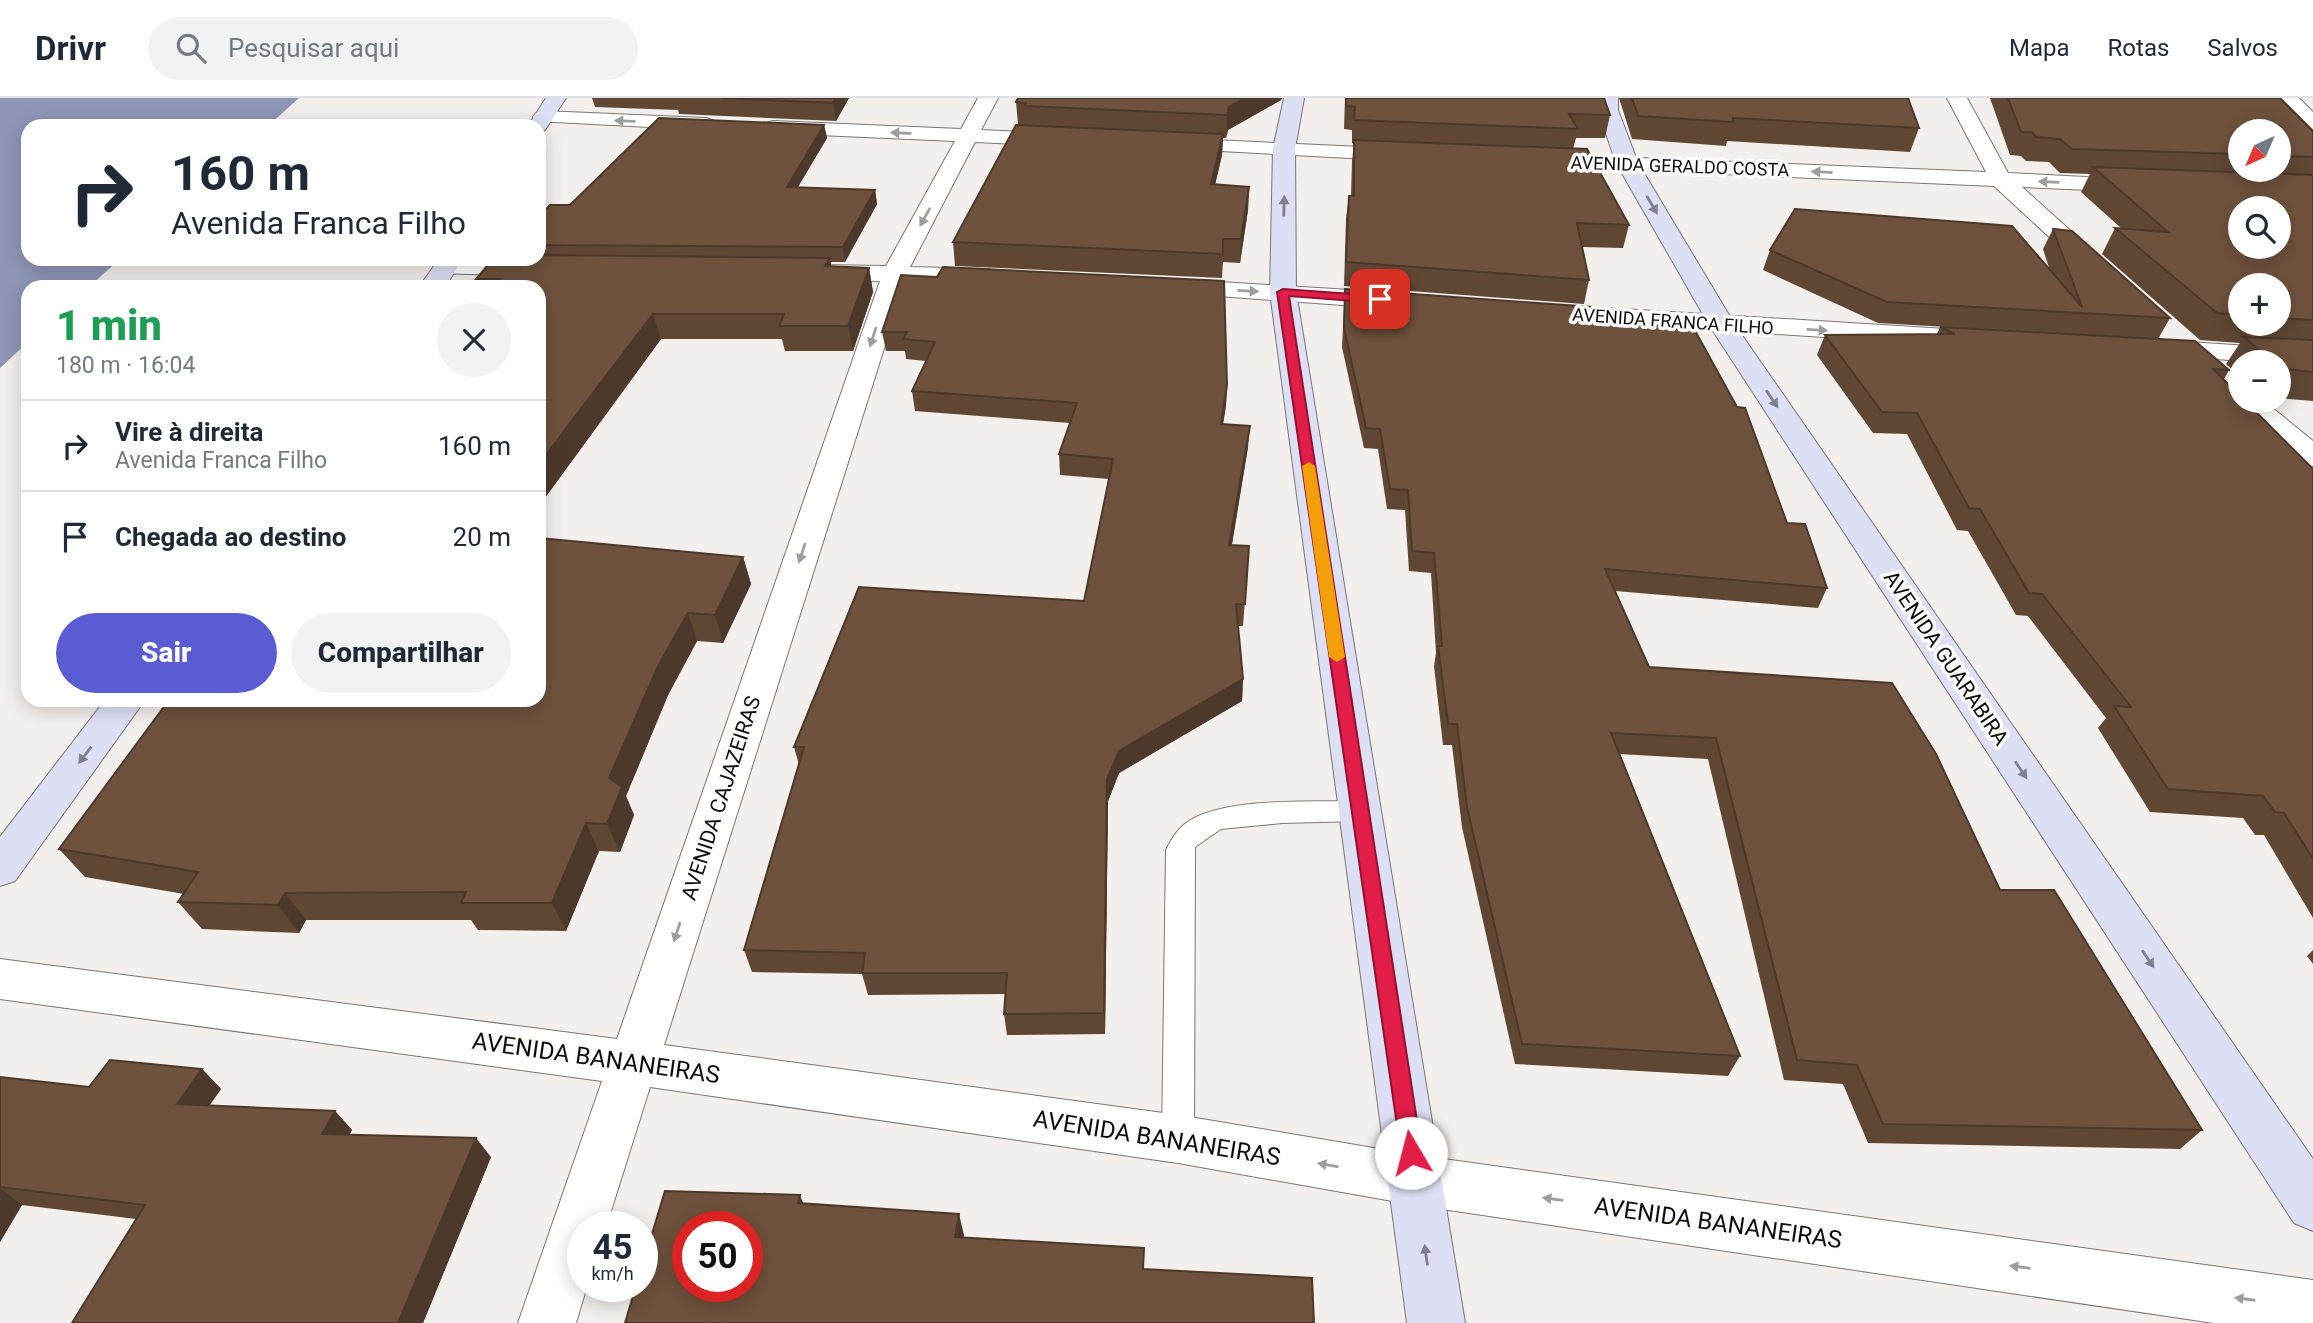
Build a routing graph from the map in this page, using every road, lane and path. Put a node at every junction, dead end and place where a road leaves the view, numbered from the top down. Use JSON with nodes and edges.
{"nodes":[{"id":1,"x":556,"y":98,"type":"edge"},
{"id":2,"x":988,"y":98,"type":"edge"},
{"id":3,"x":1294,"y":98,"type":"edge"},
{"id":4,"x":1608,"y":98,"type":"edge"},
{"id":5,"x":1957,"y":98,"type":"edge"},
{"id":6,"x":2288,"y":98,"type":"edge"},
{"id":7,"x":543,"y":119,"type":"edge"},
{"id":8,"x":546,"y":122,"type":"edge"},
{"id":9,"x":2313,"y":124,"type":"edge"},
{"id":10,"x":721,"y":125,"type":"edge"},
{"id":11,"x":749,"y":126,"type":"edge"},
{"id":12,"x":970,"y":136,"type":"junction"},
{"id":13,"x":1083,"y":141,"type":"edge"},
{"id":14,"x":1150,"y":143,"type":"edge"},
{"id":15,"x":1284,"y":149,"type":"junction"},
{"id":16,"x":1420,"y":156,"type":"edge"},
{"id":17,"x":1527,"y":159,"type":"edge"},
{"id":18,"x":1627,"y":163,"type":"junction"},
{"id":19,"x":2001,"y":180,"type":"junction"},
{"id":20,"x":2164,"y":186,"type":"edge"},
{"id":21,"x":568,"y":269,"type":"edge"},
{"id":22,"x":443,"y":271,"type":"edge"},
{"id":23,"x":799,"y":272,"type":"edge"},
{"id":24,"x":895,"y":273,"type":"junction"},
{"id":25,"x":1019,"y":279,"type":"edge"},
{"id":26,"x":2109,"y":279,"type":"edge"},
{"id":27,"x":1144,"y":285,"type":"edge"},
{"id":28,"x":1283,"y":292,"type":"junction"},
{"id":29,"x":1423,"y":303,"type":"edge"},
{"id":30,"x":1518,"y":310,"type":"edge"},
{"id":31,"x":2158,"y":323,"type":"edge"},
{"id":32,"x":1722,"y":325,"type":"junction"},
{"id":33,"x":1969,"y":338,"type":"edge"},
{"id":34,"x":2133,"y":347,"type":"edge"},
{"id":35,"x":2187,"y":350,"type":"junction"},
{"id":36,"x":2313,"y":358,"type":"edge"},
{"id":37,"x":2228,"y":385,"type":"edge"},
{"id":38,"x":2261,"y":413,"type":"edge"},
{"id":39,"x":2313,"y":457,"type":"edge"},
{"id":40,"x":121,"y":707,"type":"edge"},
{"id":41,"x":1360,"y":811,"type":"junction"},
{"id":42,"x":0,"y":869,"type":"edge"},
{"id":43,"x":0,"y":979,"type":"edge"},
{"id":44,"x":634,"y":1063,"type":"junction"},
{"id":45,"x":1178,"y":1139,"type":"junction"},
{"id":46,"x":1415,"y":1180,"type":"junction"},
{"id":47,"x":2313,"y":1205,"type":"edge"},
{"id":48,"x":2313,"y":1309,"type":"edge"},
{"id":49,"x":547,"y":1323,"type":"edge"},
{"id":50,"x":1436,"y":1323,"type":"edge"}],
"edges":[{"from":1,"to":7,"type":"main road"},
{"from":2,"to":12,"type":"street","name":"AVENIDA CAJAZEIRAS"},
{"from":3,"to":15,"type":"main road"},
{"from":4,"to":18,"type":"main road","name":"AVENIDA GUARABIRA"},
{"from":5,"to":19,"type":"street"},
{"from":6,"to":9,"type":"street"},
{"from":10,"to":8,"type":"street","one_way":true},
{"from":12,"to":11,"type":"street","one_way":true},
{"from":12,"to":13,"type":"street"},
{"from":12,"to":24,"type":"street","name":"AVENIDA CAJAZEIRAS","one_way":true},
{"from":14,"to":15,"type":"street"},
{"from":15,"to":16,"type":"street"},
{"from":28,"to":15,"type":"main road","one_way":true},
{"from":17,"to":18,"type":"street","name":"AVENIDA GERALDO COSTA"},
{"from":19,"to":18,"type":"street","name":"AVENIDA GERALDO COSTA","one_way":true},
{"from":18,"to":32,"type":"main road","name":"AVENIDA GUARABIRA","one_way":true},
{"from":20,"to":19,"type":"street","name":"AVENIDA GERALDO COSTA","one_way":true},
{"from":19,"to":26,"type":"street"},
{"from":21,"to":22,"type":"street"},
{"from":23,"to":24,"type":"street"},
{"from":24,"to":25,"type":"street"},
{"from":24,"to":44,"type":"street","name":"AVENIDA CAJAZEIRAS","one_way":true},
{"from":27,"to":28,"type":"street","one_way":true},
{"from":28,"to":29,"type":"street"},
{"from":28,"to":41,"type":"main road"},
{"from":30,"to":32,"type":"street","name":"AVENIDA FRANCA FILHO"},
{"from":31,"to":35,"type":"street"},
{"from":32,"to":33,"type":"street","name":"AVENIDA FRANCA FILHO","one_way":true},
{"from":32,"to":47,"type":"main road","name":"AVENIDA GUARABIRA","one_way":true},
{"from":34,"to":35,"type":"street"},
{"from":35,"to":36,"type":"street"},
{"from":35,"to":37,"type":"street"},
{"from":38,"to":39,"type":"street"},
{"from":40,"to":42,"type":"main road","one_way":true},
{"from":41,"to":45,"type":"lane"},
{"from":41,"to":46,"type":"main road"},
{"from":43,"to":44,"type":"street","name":"AVENIDA BANANEIRAS"},
{"from":44,"to":45,"type":"street","name":"AVENIDA BANANEIRAS"},
{"from":44,"to":49,"type":"street","name":"AVENIDA CAJAZEIRAS"},
{"from":46,"to":45,"type":"street","name":"AVENIDA BANANEIRAS","one_way":true},
{"from":48,"to":46,"type":"street","name":"AVENIDA BANANEIRAS","one_way":true},
{"from":50,"to":46,"type":"main road","one_way":true}]}
